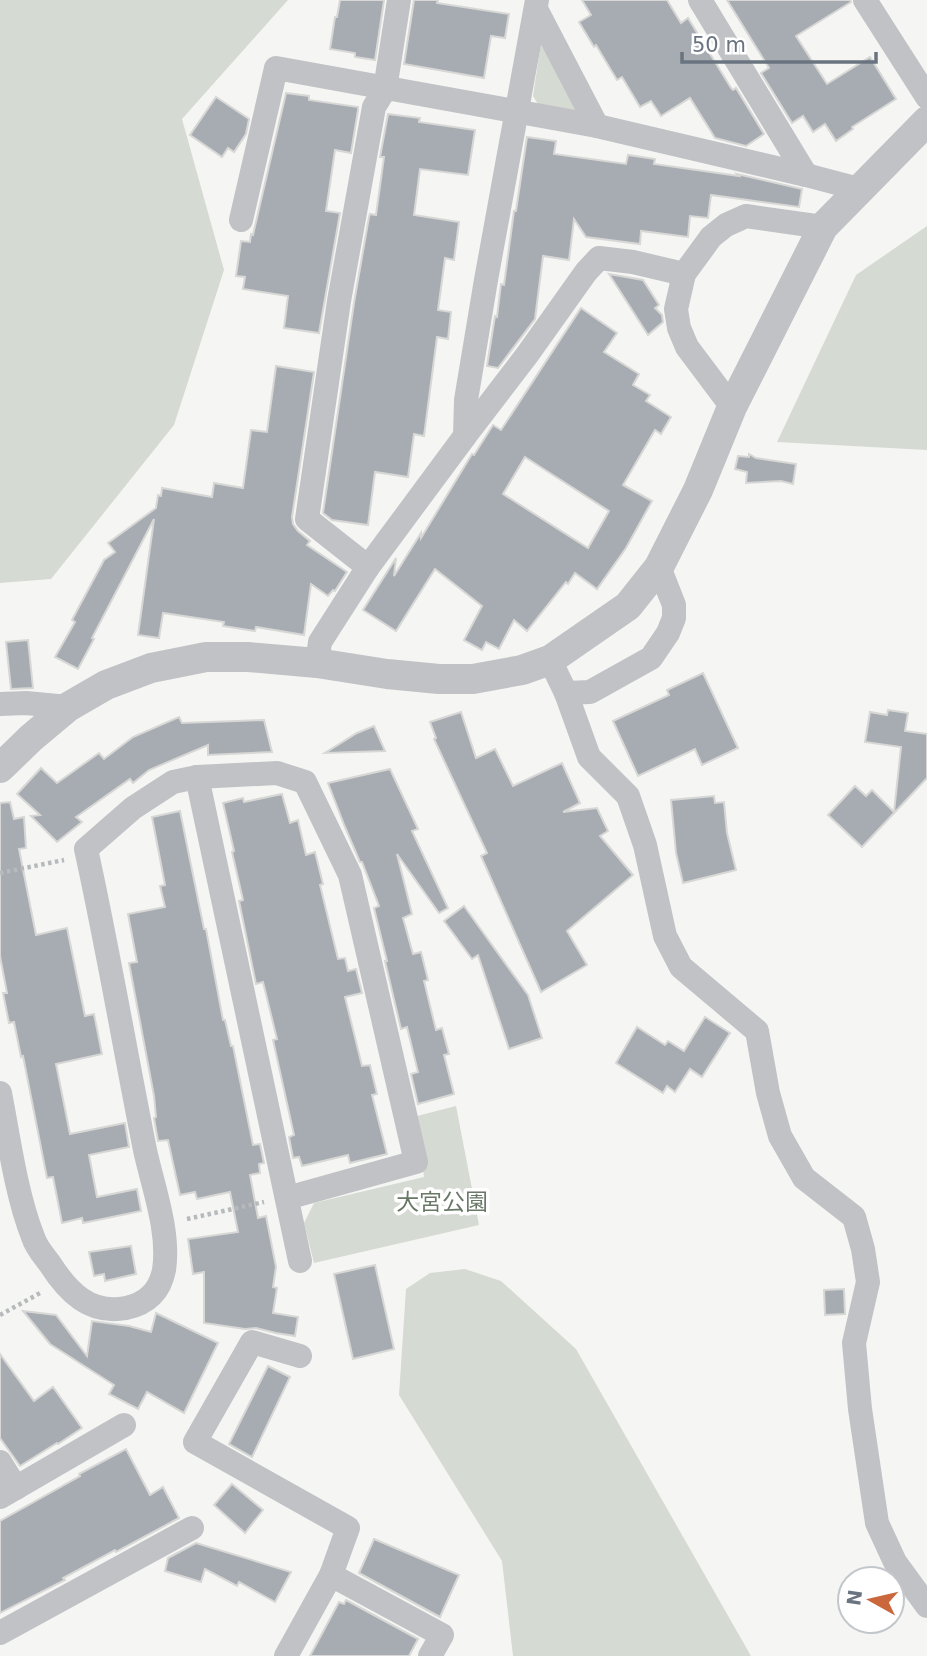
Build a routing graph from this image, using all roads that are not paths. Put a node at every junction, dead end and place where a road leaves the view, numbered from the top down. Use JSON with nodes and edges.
{"nodes":[{"id":1,"x":399,"y":0,"type":"edge"},
{"id":2,"x":700,"y":0,"type":"edge"},
{"id":3,"x":864,"y":0,"type":"edge"},
{"id":4,"x":537,"y":4,"type":"edge"},
{"id":5,"x":385,"y":89,"type":"junction"},
{"id":6,"x":927,"y":97,"type":"edge"},
{"id":7,"x":518,"y":112,"type":"junction"},
{"id":8,"x":927,"y":121,"type":"edge"},
{"id":9,"x":597,"y":126,"type":"junction"},
{"id":10,"x":806,"y":175,"type":"junction"},
{"id":11,"x":859,"y":189,"type":"junction"},
{"id":12,"x":241,"y":220,"type":"dead end"},
{"id":13,"x":823,"y":227,"type":"junction"},
{"id":14,"x":684,"y":274,"type":"junction"},
{"id":15,"x":732,"y":407,"type":"junction"},
{"id":16,"x":465,"y":436,"type":"junction"},
{"id":17,"x":368,"y":566,"type":"junction"},
{"id":18,"x":659,"y":567,"type":"junction"},
{"id":19,"x":550,"y":660,"type":"junction"},
{"id":20,"x":317,"y":663,"type":"junction"},
{"id":21,"x":566,"y":693,"type":"junction"},
{"id":22,"x":0,"y":704,"type":"edge"},
{"id":23,"x":68,"y":707,"type":"junction"},
{"id":24,"x":0,"y":768,"type":"edge"},
{"id":25,"x":197,"y":777,"type":"junction"},
{"id":26,"x":0,"y":1093,"type":"edge"},
{"id":27,"x":287,"y":1198,"type":"junction"},
{"id":28,"x":300,"y":1261,"type":"dead end"},
{"id":29,"x":300,"y":1356,"type":"dead end"},
{"id":30,"x":124,"y":1425,"type":"dead end"},
{"id":31,"x":0,"y":1462,"type":"edge"},
{"id":32,"x":8,"y":1492,"type":"edge"},
{"id":33,"x":192,"y":1528,"type":"dead end"},
{"id":34,"x":331,"y":1574,"type":"junction"},
{"id":35,"x":927,"y":1606,"type":"edge"},
{"id":36,"x":0,"y":1633,"type":"edge"},
{"id":37,"x":286,"y":1656,"type":"edge"},
{"id":38,"x":430,"y":1656,"type":"edge"}],
"edges":[{"from":1,"to":5,"type":"street"},
{"from":2,"to":10,"type":"street"},
{"from":3,"to":6,"type":"street"},
{"from":4,"to":7,"type":"street"},
{"from":4,"to":9,"type":"street"},
{"from":5,"to":7,"type":"street"},
{"from":5,"to":12,"type":"street"},
{"from":5,"to":17,"type":"street"},
{"from":7,"to":9,"type":"street"},
{"from":7,"to":16,"type":"street"},
{"from":8,"to":11,"type":"street"},
{"from":9,"to":10,"type":"street"},
{"from":10,"to":11,"type":"street"},
{"from":11,"to":13,"type":"street"},
{"from":13,"to":14,"type":"street"},
{"from":13,"to":15,"type":"street"},
{"from":14,"to":15,"type":"street"},
{"from":14,"to":16,"type":"street"},
{"from":15,"to":18,"type":"street"},
{"from":16,"to":17,"type":"street"},
{"from":17,"to":20,"type":"street"},
{"from":18,"to":19,"type":"street"},
{"from":18,"to":21,"type":"street"},
{"from":19,"to":20,"type":"street"},
{"from":19,"to":21,"type":"street"},
{"from":20,"to":23,"type":"street"},
{"from":21,"to":35,"type":"street"},
{"from":22,"to":23,"type":"street"},
{"from":23,"to":24,"type":"street"},
{"from":25,"to":26,"type":"street"},
{"from":25,"to":27,"type":"street"},
{"from":25,"to":27,"type":"street"},
{"from":27,"to":28,"type":"street"},
{"from":29,"to":34,"type":"street"},
{"from":30,"to":32,"type":"street"},
{"from":31,"to":32,"type":"street"},
{"from":33,"to":36,"type":"street"},
{"from":34,"to":37,"type":"street"},
{"from":34,"to":38,"type":"street"}]}
